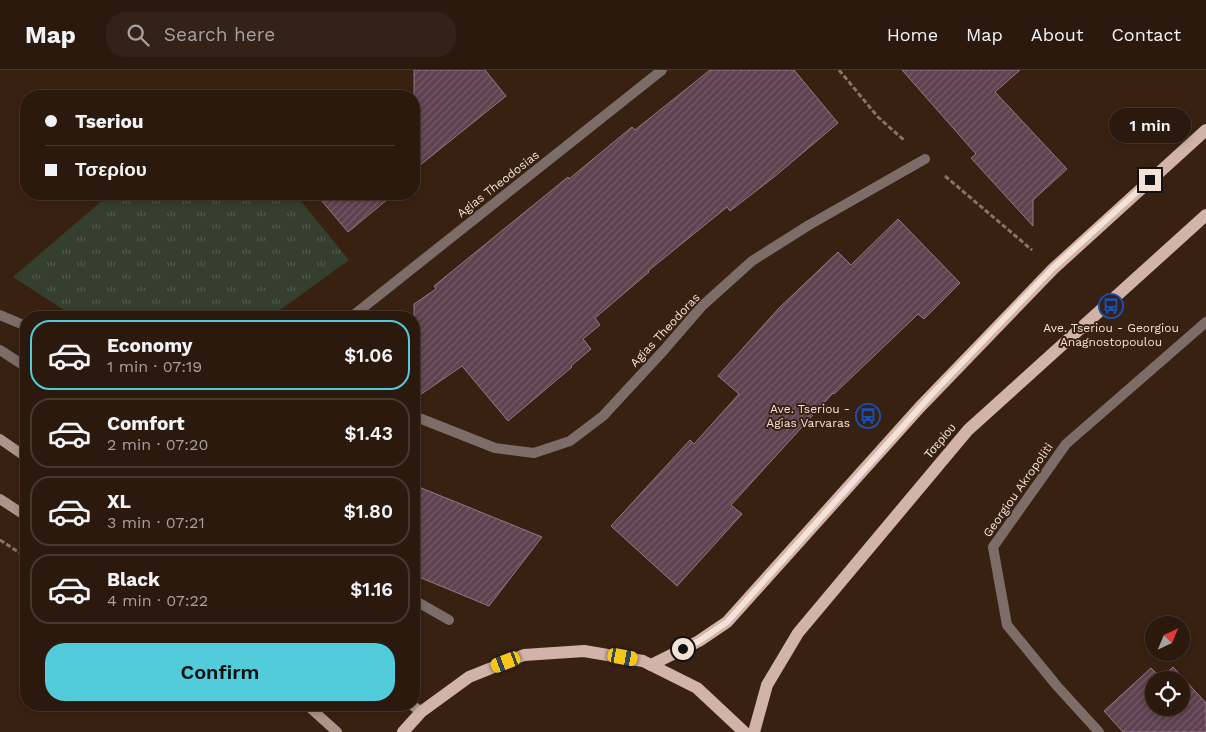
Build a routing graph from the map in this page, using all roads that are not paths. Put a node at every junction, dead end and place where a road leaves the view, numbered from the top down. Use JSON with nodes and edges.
{"nodes":[{"id":1,"x":662,"y":70,"type":"edge"},
{"id":2,"x":1206,"y":130,"type":"edge"},
{"id":3,"x":925,"y":159,"type":"dead end"},
{"id":4,"x":1206,"y":215,"type":"edge"},
{"id":5,"x":359,"y":311,"type":"edge"},
{"id":6,"x":0,"y":316,"type":"edge"},
{"id":7,"x":1206,"y":322,"type":"edge"},
{"id":8,"x":20,"y":324,"type":"edge"},
{"id":9,"x":0,"y":350,"type":"edge"},
{"id":10,"x":20,"y":362,"type":"edge"},
{"id":11,"x":420,"y":418,"type":"edge"},
{"id":12,"x":0,"y":439,"type":"edge"},
{"id":13,"x":20,"y":453,"type":"edge"},
{"id":14,"x":0,"y":499,"type":"edge"},
{"id":15,"x":20,"y":512,"type":"edge"},
{"id":16,"x":420,"y":603,"type":"edge"},
{"id":17,"x":449,"y":620,"type":"dead end"},
{"id":18,"x":651,"y":665,"type":"junction"},
{"id":19,"x":420,"y":706,"type":"edge"},
{"id":20,"x":314,"y":711,"type":"edge"},
{"id":21,"x":414,"y":711,"type":"edge"},
{"id":22,"x":337,"y":732,"type":"edge"},
{"id":23,"x":404,"y":732,"type":"edge"},
{"id":24,"x":744,"y":732,"type":"edge"},
{"id":25,"x":754,"y":732,"type":"edge"},
{"id":26,"x":1099,"y":732,"type":"edge"}],
"edges":[{"from":1,"to":5,"type":"street","name":"Agias Theodosias"},
{"from":2,"to":18,"type":"main road"},
{"from":3,"to":11,"type":"street","name":"Agias Theodoras"},
{"from":4,"to":25,"type":"main road","name":"Τσερίου"},
{"from":6,"to":8,"type":"street"},
{"from":7,"to":26,"type":"street","name":"Georgiou Akropoliti"},
{"from":9,"to":10,"type":"street"},
{"from":12,"to":13,"type":"main road"},
{"from":14,"to":15,"type":"main road"},
{"from":16,"to":17,"type":"street"},
{"from":18,"to":19,"type":"main road"},
{"from":18,"to":24,"type":"main road"},
{"from":20,"to":22,"type":"main road"},
{"from":21,"to":23,"type":"main road"}]}
